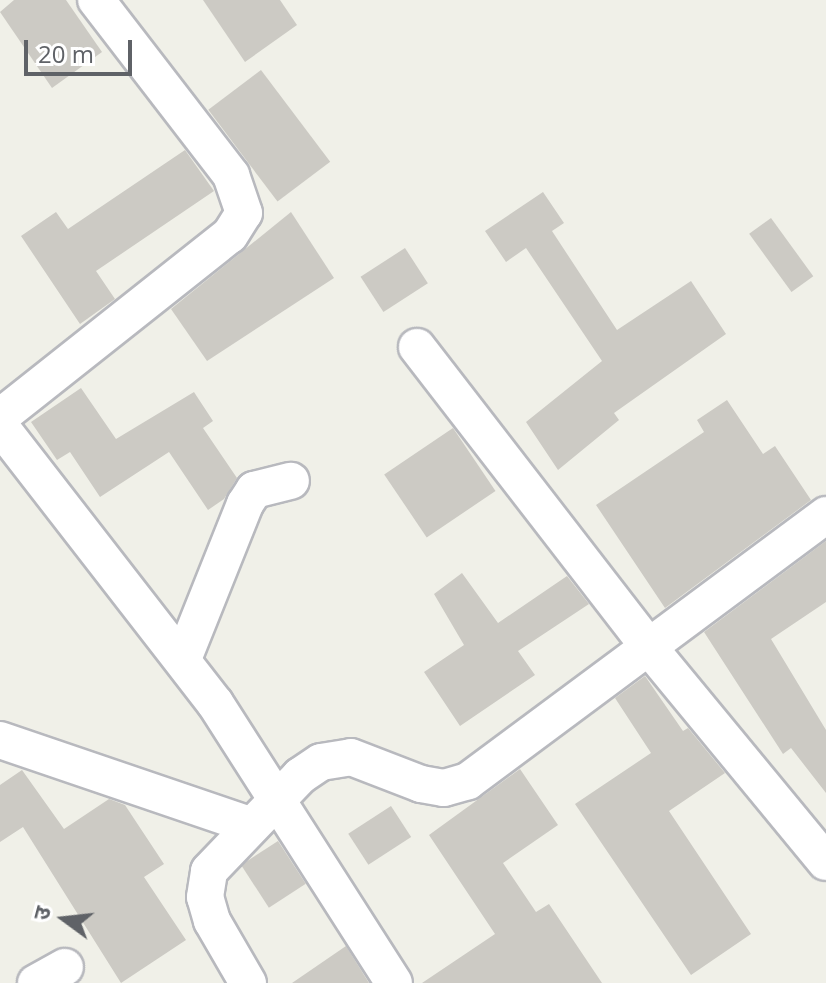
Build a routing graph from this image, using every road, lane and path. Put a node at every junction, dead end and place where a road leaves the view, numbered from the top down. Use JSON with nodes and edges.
{"nodes":[{"id":1,"x":96,"y":0,"type":"edge"},
{"id":2,"x":417,"y":347,"type":"dead end"},
{"id":3,"x":0,"y":417,"type":"edge"},
{"id":4,"x":0,"y":426,"type":"edge"},
{"id":5,"x":291,"y":481,"type":"dead end"},
{"id":6,"x":826,"y":515,"type":"edge"},
{"id":7,"x":647,"y":645,"type":"junction"},
{"id":8,"x":183,"y":659,"type":"junction"},
{"id":9,"x":0,"y":740,"type":"edge"},
{"id":10,"x":262,"y":814,"type":"junction"},
{"id":11,"x":826,"y":862,"type":"edge"},
{"id":12,"x":248,"y":983,"type":"edge"},
{"id":13,"x":394,"y":983,"type":"edge"}],
"edges":[{"from":1,"to":3,"type":"street"},
{"from":2,"to":7,"type":"street"},
{"from":4,"to":8,"type":"street"},
{"from":5,"to":8,"type":"street"},
{"from":6,"to":7,"type":"street"},
{"from":7,"to":10,"type":"street"},
{"from":7,"to":11,"type":"street"},
{"from":8,"to":10,"type":"street"},
{"from":9,"to":10,"type":"street"},
{"from":10,"to":12,"type":"street"},
{"from":10,"to":13,"type":"street"}]}
